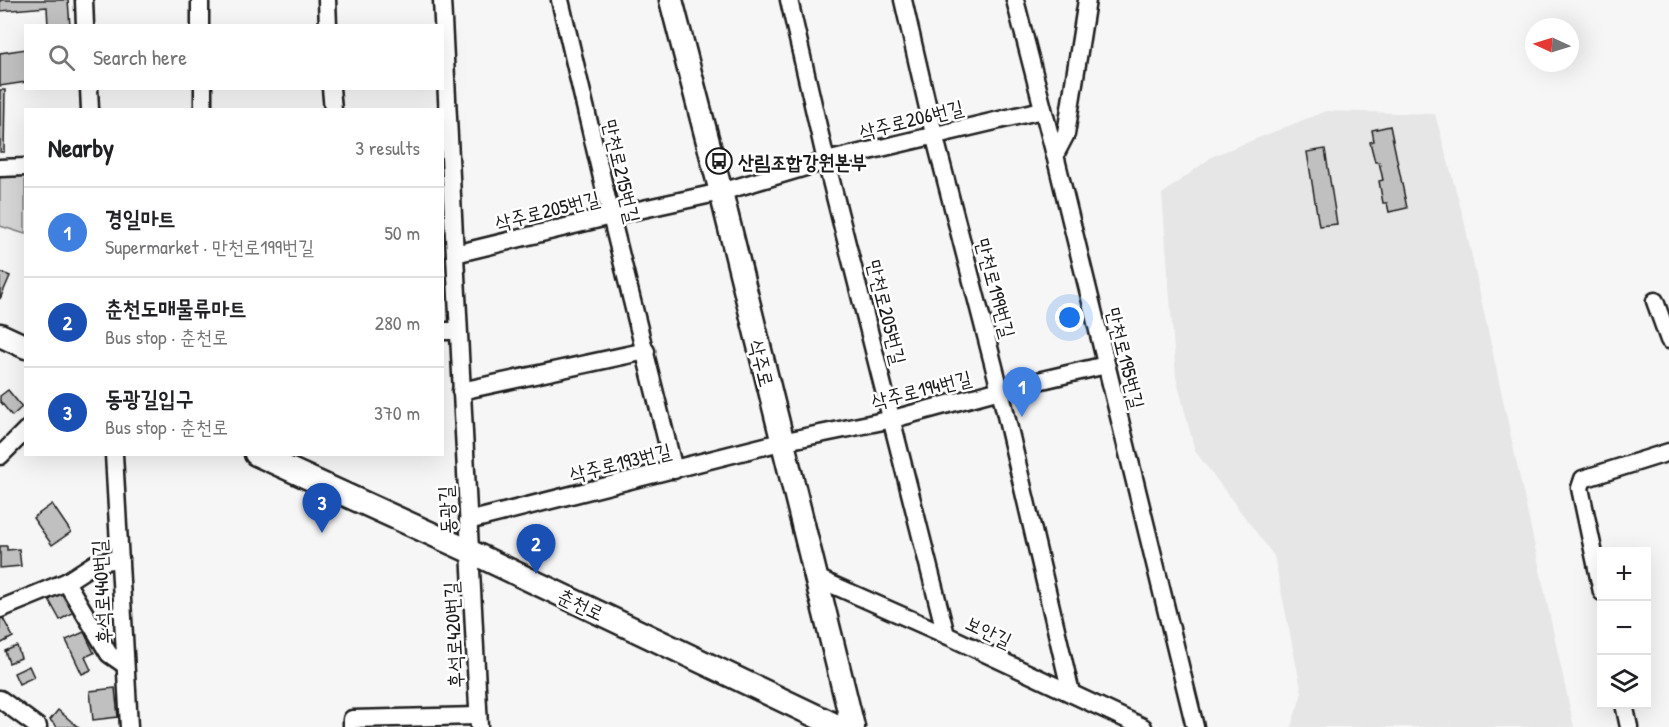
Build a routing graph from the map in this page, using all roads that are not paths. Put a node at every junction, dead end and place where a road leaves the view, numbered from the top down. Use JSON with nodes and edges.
{"nodes":[{"id":1,"x":84,"y":0,"type":"edge"},
{"id":2,"x":200,"y":0,"type":"edge"},
{"id":3,"x":327,"y":0,"type":"edge"},
{"id":4,"x":442,"y":0,"type":"edge"},
{"id":5,"x":560,"y":0,"type":"edge"},
{"id":6,"x":671,"y":0,"type":"edge"},
{"id":7,"x":789,"y":0,"type":"edge"},
{"id":8,"x":903,"y":0,"type":"edge"},
{"id":9,"x":1015,"y":0,"type":"edge"},
{"id":10,"x":1087,"y":0,"type":"edge"},
{"id":11,"x":86,"y":24,"type":"edge"},
{"id":12,"x":200,"y":24,"type":"edge"},
{"id":13,"x":328,"y":24,"type":"edge"},
{"id":14,"x":443,"y":24,"type":"edge"},
{"id":15,"x":444,"y":74,"type":"edge"},
{"id":16,"x":89,"y":90,"type":"edge"},
{"id":17,"x":202,"y":90,"type":"edge"},
{"id":18,"x":332,"y":90,"type":"edge"},
{"id":19,"x":90,"y":108,"type":"edge"},
{"id":20,"x":203,"y":108,"type":"edge"},
{"id":21,"x":333,"y":108,"type":"edge"},
{"id":22,"x":1042,"y":110,"type":"junction"},
{"id":23,"x":934,"y":134,"type":"junction"},
{"id":24,"x":446,"y":148,"type":"edge"},
{"id":25,"x":1055,"y":155,"type":"junction"},
{"id":26,"x":826,"y":161,"type":"junction"},
{"id":27,"x":24,"y":167,"type":"edge"},
{"id":28,"x":0,"y":168,"type":"edge"},
{"id":29,"x":721,"y":192,"type":"junction"},
{"id":30,"x":611,"y":216,"type":"junction"},
{"id":31,"x":454,"y":254,"type":"junction"},
{"id":32,"x":1655,"y":301,"type":"dead end"},
{"id":33,"x":450,"y":331,"type":"edge"},
{"id":34,"x":0,"y":335,"type":"edge"},
{"id":35,"x":1669,"y":340,"type":"edge"},
{"id":36,"x":24,"y":346,"type":"edge"},
{"id":37,"x":646,"y":351,"type":"junction"},
{"id":38,"x":1106,"y":365,"type":"junction"},
{"id":39,"x":1000,"y":390,"type":"junction"},
{"id":40,"x":461,"y":391,"type":"junction"},
{"id":41,"x":893,"y":419,"type":"junction"},
{"id":42,"x":24,"y":432,"type":"edge"},
{"id":43,"x":781,"y":442,"type":"junction"},
{"id":44,"x":1669,"y":452,"type":"edge"},
{"id":45,"x":0,"y":456,"type":"edge"},
{"id":46,"x":114,"y":456,"type":"edge"},
{"id":47,"x":260,"y":456,"type":"edge"},
{"id":48,"x":674,"y":470,"type":"junction"},
{"id":49,"x":468,"y":521,"type":"junction"},
{"id":50,"x":469,"y":551,"type":"junction"},
{"id":51,"x":120,"y":558,"type":"junction"},
{"id":52,"x":1597,"y":568,"type":"edge"},
{"id":53,"x":815,"y":577,"type":"junction"},
{"id":54,"x":66,"y":582,"type":"junction"},
{"id":55,"x":0,"y":609,"type":"edge"},
{"id":56,"x":946,"y":635,"type":"junction"},
{"id":57,"x":125,"y":665,"type":"junction"},
{"id":58,"x":1071,"y":693,"type":"junction"},
{"id":59,"x":0,"y":699,"type":"edge"},
{"id":60,"x":1625,"y":709,"type":"edge"},
{"id":61,"x":478,"y":721,"type":"edge"},
{"id":62,"x":38,"y":727,"type":"edge"},
{"id":63,"x":129,"y":727,"type":"edge"},
{"id":64,"x":352,"y":727,"type":"edge"},
{"id":65,"x":839,"y":727,"type":"edge"},
{"id":66,"x":853,"y":727,"type":"edge"},
{"id":67,"x":1143,"y":727,"type":"edge"},
{"id":68,"x":1195,"y":727,"type":"edge"},
{"id":69,"x":1629,"y":727,"type":"edge"}],
"edges":[{"from":1,"to":11,"type":"street"},
{"from":2,"to":12,"type":"street"},
{"from":3,"to":13,"type":"street"},
{"from":4,"to":14,"type":"street","name":"동광길"},
{"from":5,"to":30,"type":"street","name":"만천로215번길"},
{"from":6,"to":29,"type":"street","name":"삭주로"},
{"from":7,"to":26,"type":"street","name":"만천로205번길"},
{"from":8,"to":23,"type":"street","name":"만천로199번길"},
{"from":9,"to":22,"type":"street","name":"만천로195번길"},
{"from":10,"to":25,"type":"street"},
{"from":15,"to":24,"type":"street","name":"동광길"},
{"from":16,"to":19,"type":"street"},
{"from":17,"to":20,"type":"street"},
{"from":18,"to":21,"type":"street"},
{"from":22,"to":23,"type":"street","name":"삭주로206번길"},
{"from":22,"to":25,"type":"street","name":"만천로195번길"},
{"from":23,"to":26,"type":"street","name":"삭주로206번길"},
{"from":23,"to":39,"type":"street","name":"만천로199번길"},
{"from":24,"to":31,"type":"street","name":"동광길"},
{"from":25,"to":38,"type":"street","name":"만천로195번길"},
{"from":26,"to":29,"type":"street","name":"삭주로206번길"},
{"from":26,"to":41,"type":"street","name":"만천로205번길"},
{"from":27,"to":28,"type":"street"},
{"from":29,"to":30,"type":"street","name":"삭주로205번길"},
{"from":29,"to":43,"type":"street","name":"삭주로"},
{"from":30,"to":31,"type":"street","name":"삭주로205번길"},
{"from":30,"to":37,"type":"street","name":"만천로215번길"},
{"from":31,"to":33,"type":"street","name":"동광길"},
{"from":32,"to":35,"type":"street"},
{"from":33,"to":40,"type":"street","name":"동광길"},
{"from":34,"to":36,"type":"street"},
{"from":37,"to":40,"type":"street"},
{"from":37,"to":48,"type":"street","name":"만천로215번길"},
{"from":38,"to":39,"type":"street","name":"삭주로194번길"},
{"from":38,"to":68,"type":"street","name":"만천로195번길"},
{"from":39,"to":41,"type":"street","name":"삭주로194번길"},
{"from":39,"to":58,"type":"street","name":"만천로199번길"},
{"from":40,"to":49,"type":"street","name":"동광길"},
{"from":41,"to":43,"type":"street","name":"삭주로194번길"},
{"from":41,"to":56,"type":"street","name":"만천로205번길"},
{"from":42,"to":45,"type":"street"},
{"from":43,"to":48,"type":"street","name":"삭주로193번길"},
{"from":43,"to":53,"type":"street","name":"삭주로"},
{"from":44,"to":52,"type":"street"},
{"from":46,"to":51,"type":"street","name":"후석로440번길"},
{"from":47,"to":50,"type":"street","name":"춘천로"},
{"from":48,"to":49,"type":"street","name":"삭주로193번길"},
{"from":49,"to":50,"type":"street","name":"동광길"},
{"from":50,"to":61,"type":"street","name":"후석로420번길"},
{"from":50,"to":65,"type":"street","name":"춘천로"},
{"from":51,"to":54,"type":"street"},
{"from":51,"to":57,"type":"street","name":"후석로440번길"},
{"from":53,"to":56,"type":"street","name":"보안길"},
{"from":53,"to":66,"type":"street","name":"삭주로"},
{"from":54,"to":55,"type":"street"},
{"from":54,"to":57,"type":"street"},
{"from":56,"to":58,"type":"street","name":"보안길"},
{"from":57,"to":63,"type":"street","name":"후석로440번길"},
{"from":58,"to":67,"type":"street","name":"보안길"},
{"from":59,"to":62,"type":"street"},
{"from":60,"to":69,"type":"street"},
{"from":61,"to":64,"type":"street","name":"후석로420번길"}]}
